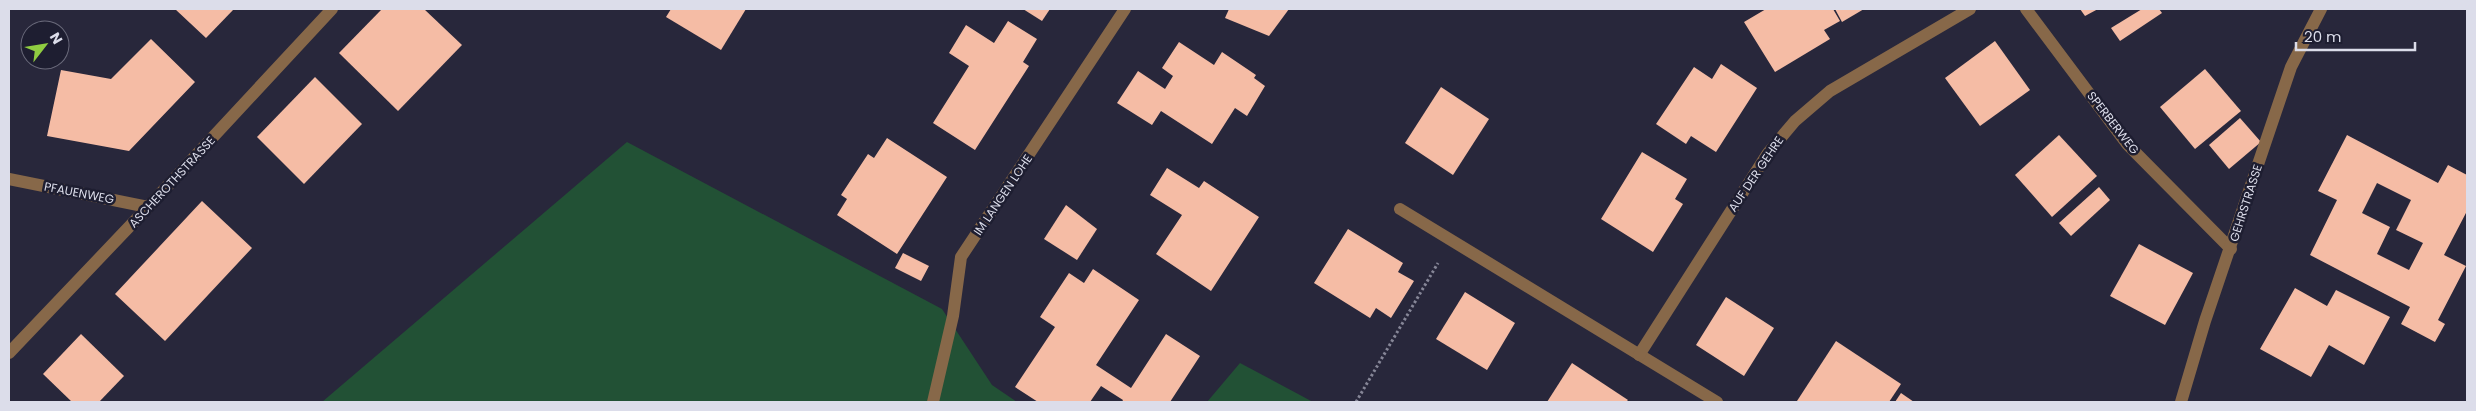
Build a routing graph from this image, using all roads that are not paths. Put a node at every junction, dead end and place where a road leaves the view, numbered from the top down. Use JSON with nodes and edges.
{"nodes":[{"id":1,"x":332,"y":9,"type":"edge"},
{"id":2,"x":1126,"y":9,"type":"edge"},
{"id":3,"x":1970,"y":9,"type":"edge"},
{"id":4,"x":2026,"y":9,"type":"edge"},
{"id":5,"x":2321,"y":9,"type":"edge"},
{"id":6,"x":9,"y":179,"type":"edge"},
{"id":7,"x":148,"y":208,"type":"junction"},
{"id":8,"x":1400,"y":209,"type":"dead end"},
{"id":9,"x":2231,"y":249,"type":"junction"},
{"id":10,"x":9,"y":353,"type":"edge"},
{"id":11,"x":1639,"y":355,"type":"junction"},
{"id":12,"x":933,"y":402,"type":"edge"},
{"id":13,"x":1717,"y":402,"type":"edge"},
{"id":14,"x":2181,"y":402,"type":"edge"}],
"edges":[{"from":1,"to":7,"type":"street","name":"ASCHEROTHSTRASSE"},
{"from":2,"to":12,"type":"street","name":"IM LANGEN LOHE"},
{"from":3,"to":11,"type":"street","name":"AUF DER GEHRE"},
{"from":4,"to":9,"type":"street","name":"SPERBERWEG"},
{"from":5,"to":9,"type":"street","name":"GEHRSTRASSE"},
{"from":6,"to":7,"type":"street","name":"PFAUENWEG"},
{"from":7,"to":10,"type":"street","name":"ASCHEROTHSTRASSE"},
{"from":8,"to":11,"type":"street"},
{"from":9,"to":14,"type":"street","name":"GEHRSTRASSE"},
{"from":11,"to":13,"type":"street"}]}
